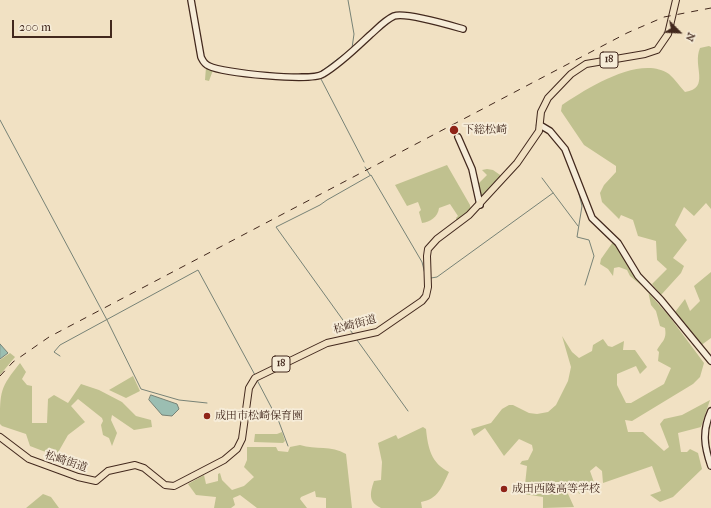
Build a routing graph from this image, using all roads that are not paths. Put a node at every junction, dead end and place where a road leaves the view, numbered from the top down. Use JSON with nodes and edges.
{"nodes":[{"id":1,"x":191,"y":0,"type":"edge"},
{"id":2,"x":676,"y":0,"type":"edge"},
{"id":3,"x":462,"y":29,"type":"dead end"},
{"id":4,"x":540,"y":125,"type":"junction"},
{"id":5,"x":458,"y":137,"type":"dead end"},
{"id":6,"x":480,"y":205,"type":"junction"},
{"id":7,"x":711,"y":361,"type":"edge"},
{"id":8,"x":711,"y":411,"type":"edge"},
{"id":9,"x":0,"y":437,"type":"edge"},
{"id":10,"x":711,"y":466,"type":"edge"}],
"edges":[{"from":1,"to":3,"type":"street"},
{"from":2,"to":4,"type":"main road","name":"松崎街道","number":"18"},
{"from":4,"to":6,"type":"main road","name":"松崎街道","number":"18"},
{"from":4,"to":7,"type":"street"},
{"from":5,"to":6,"type":"street"},
{"from":6,"to":9,"type":"main road","name":"松崎街道","number":"18"},
{"from":8,"to":10,"type":"street"}]}
